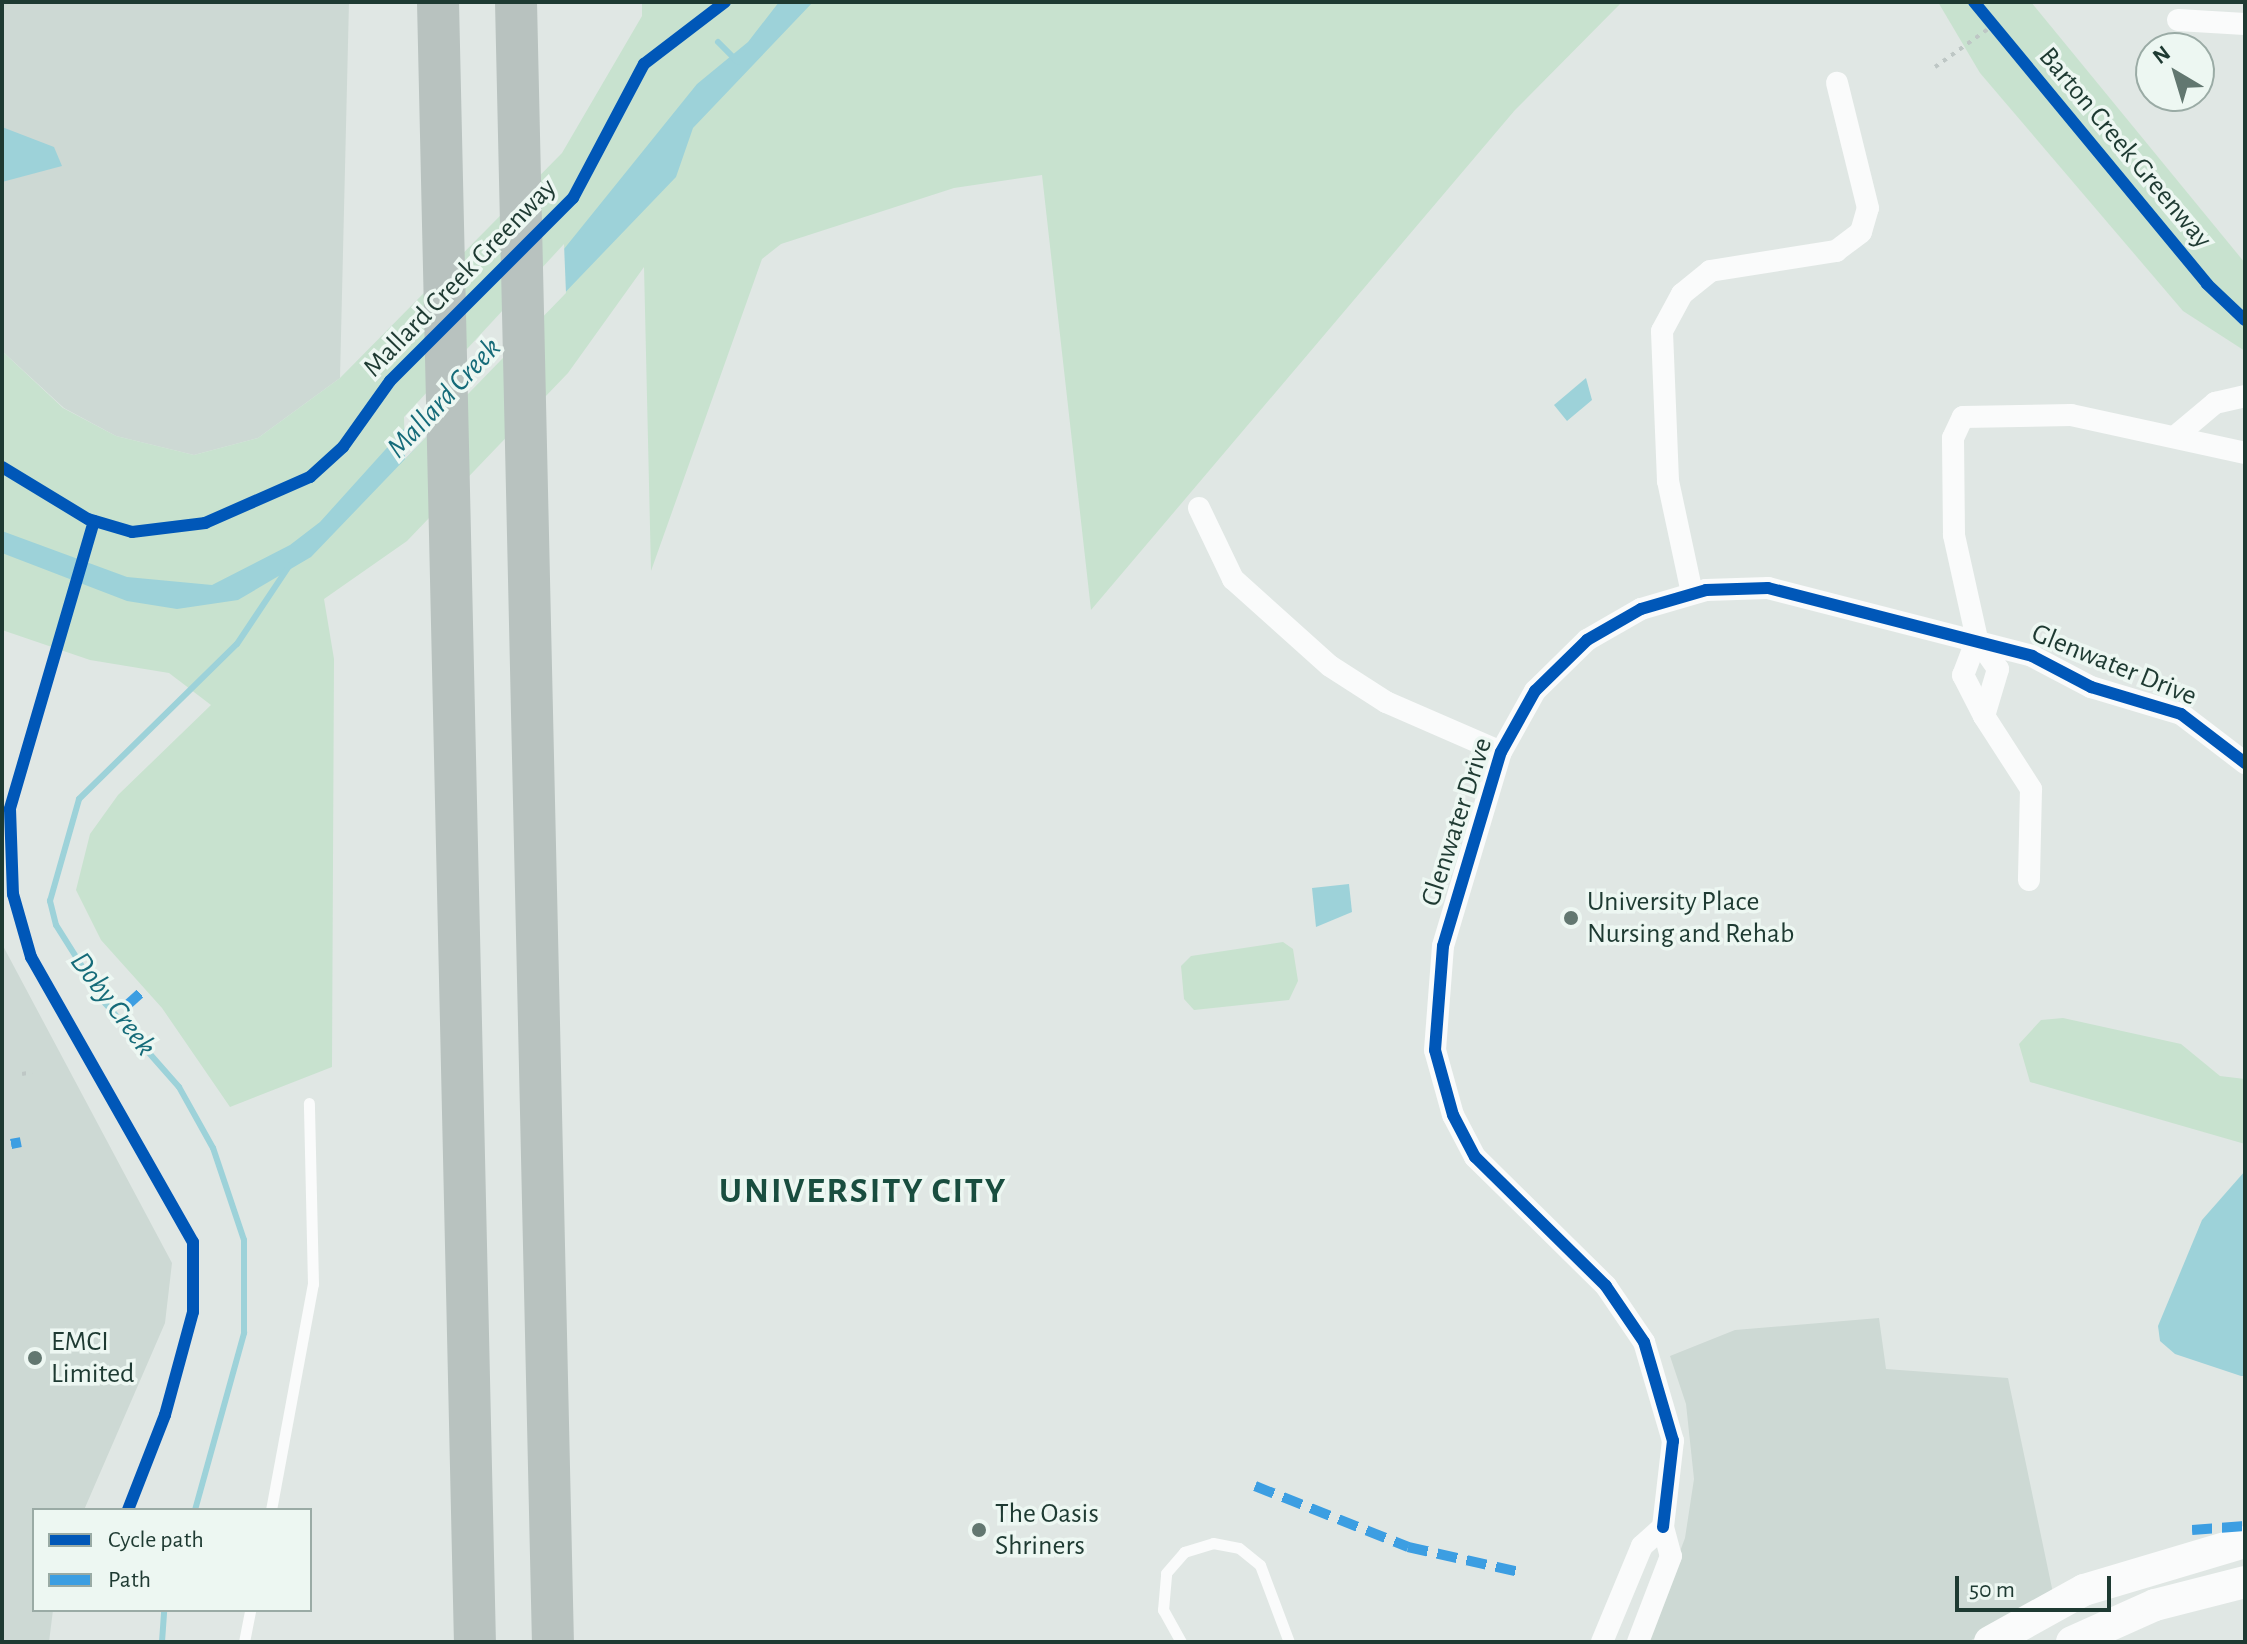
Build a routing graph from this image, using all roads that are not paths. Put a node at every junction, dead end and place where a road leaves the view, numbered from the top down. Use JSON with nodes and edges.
{"nodes":[{"id":1,"x":438,"y":2,"type":"edge"},
{"id":2,"x":516,"y":2,"type":"edge"},
{"id":3,"x":2178,"y":20,"type":"dead end"},
{"id":4,"x":2245,"y":24,"type":"edge"},
{"id":5,"x":1837,"y":83,"type":"dead end"},
{"id":6,"x":2245,"y":396,"type":"edge"},
{"id":7,"x":2177,"y":435,"type":"junction"},
{"id":8,"x":2245,"y":453,"type":"edge"},
{"id":9,"x":1199,"y":508,"type":"dead end"},
{"id":10,"x":1692,"y":593,"type":"junction"},
{"id":11,"x":1977,"y":639,"type":"junction"},
{"id":12,"x":1984,"y":716,"type":"junction"},
{"id":13,"x":1501,"y":752,"type":"junction"},
{"id":14,"x":2245,"y":763,"type":"edge"},
{"id":15,"x":2029,"y":880,"type":"dead end"},
{"id":16,"x":309,"y":1103,"type":"dead end"},
{"id":17,"x":271,"y":1508,"type":"edge"},
{"id":18,"x":1663,"y":1527,"type":"junction"},
{"id":19,"x":2245,"y":1542,"type":"edge"},
{"id":20,"x":2245,"y":1582,"type":"edge"},
{"id":21,"x":250,"y":1612,"type":"edge"},
{"id":22,"x":2037,"y":1613,"type":"junction"},
{"id":23,"x":244,"y":1642,"type":"edge"},
{"id":24,"x":475,"y":1642,"type":"edge"},
{"id":25,"x":553,"y":1642,"type":"edge"},
{"id":26,"x":1181,"y":1642,"type":"edge"},
{"id":27,"x":1289,"y":1642,"type":"edge"},
{"id":28,"x":1602,"y":1642,"type":"edge"},
{"id":29,"x":1638,"y":1642,"type":"edge"},
{"id":30,"x":1990,"y":1642,"type":"edge"},
{"id":31,"x":2013,"y":1642,"type":"edge"},
{"id":32,"x":2072,"y":1642,"type":"edge"}],
"edges":[{"from":1,"to":24,"type":"highway"},
{"from":2,"to":25,"type":"highway"},
{"from":3,"to":4,"type":"street"},
{"from":5,"to":10,"type":"street"},
{"from":6,"to":7,"type":"street"},
{"from":7,"to":8,"type":"street"},
{"from":7,"to":11,"type":"street"},
{"from":9,"to":13,"type":"street"},
{"from":10,"to":11,"type":"street","name":"Glenwater Drive"},
{"from":10,"to":13,"type":"street","name":"Glenwater Drive"},
{"from":11,"to":12,"type":"street"},
{"from":11,"to":12,"type":"street"},
{"from":11,"to":14,"type":"street","name":"Glenwater Drive"},
{"from":12,"to":15,"type":"street"},
{"from":13,"to":18,"type":"street","name":"Glenwater Drive"},
{"from":16,"to":17,"type":"lane"},
{"from":18,"to":28,"type":"street"},
{"from":18,"to":29,"type":"street","name":"Glenwater Drive"},
{"from":19,"to":22,"type":"street"},
{"from":20,"to":32,"type":"street"},
{"from":21,"to":23,"type":"lane"},
{"from":22,"to":30,"type":"street"},
{"from":22,"to":31,"type":"street"},
{"from":26,"to":27,"type":"lane"}]}
